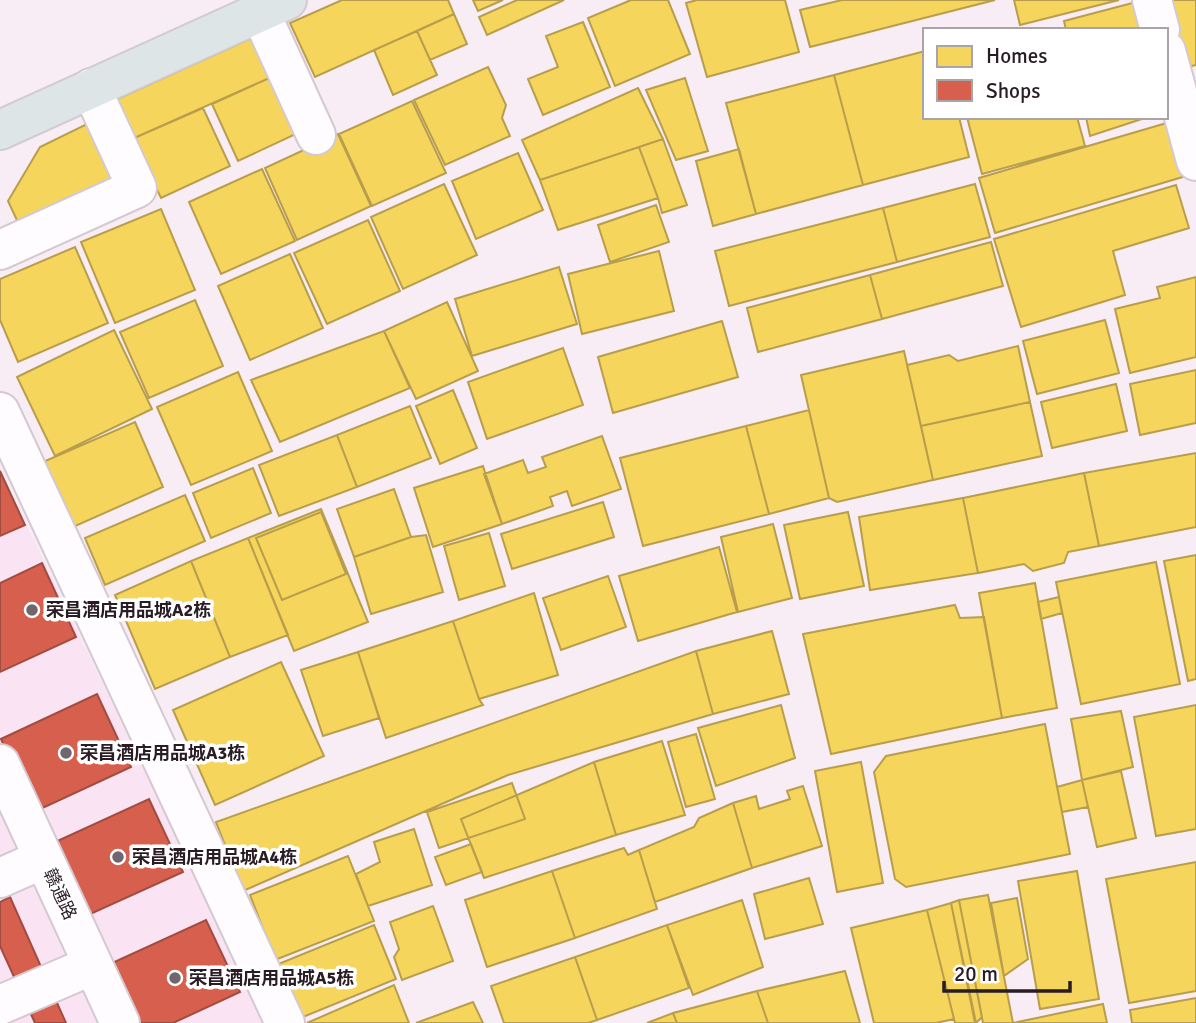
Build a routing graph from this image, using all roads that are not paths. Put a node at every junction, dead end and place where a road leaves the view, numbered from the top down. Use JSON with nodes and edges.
{"nodes":[{"id":1,"x":1152,"y":0,"type":"edge"},
{"id":2,"x":274,"y":6,"type":"edge"},
{"id":3,"x":1159,"y":28,"type":"edge"},
{"id":4,"x":1168,"y":58,"type":"edge"},
{"id":5,"x":91,"y":88,"type":"junction"},
{"id":6,"x":0,"y":130,"type":"edge"},
{"id":7,"x":316,"y":135,"type":"dead end"},
{"id":8,"x":1196,"y":161,"type":"edge"},
{"id":9,"x":0,"y":250,"type":"edge"},
{"id":10,"x":0,"y":412,"type":"edge"},
{"id":11,"x":0,"y":764,"type":"edge"},
{"id":12,"x":10,"y":810,"type":"edge"},
{"id":13,"x":43,"y":859,"type":"junction"},
{"id":14,"x":0,"y":878,"type":"edge"},
{"id":15,"x":93,"y":965,"type":"junction"},
{"id":16,"x":0,"y":1005,"type":"edge"},
{"id":17,"x":120,"y":1023,"type":"edge"},
{"id":18,"x":285,"y":1023,"type":"edge"}],
"edges":[{"from":1,"to":3,"type":"street"},
{"from":2,"to":5,"type":"main road"},
{"from":2,"to":7,"type":"street"},
{"from":4,"to":8,"type":"street"},
{"from":5,"to":6,"type":"main road"},
{"from":5,"to":9,"type":"street"},
{"from":10,"to":18,"type":"street"},
{"from":11,"to":12,"type":"street","name":"赣通路"},
{"from":12,"to":13,"type":"street","name":"赣通路"},
{"from":13,"to":14,"type":"street"},
{"from":13,"to":15,"type":"street","name":"赣通路"},
{"from":15,"to":16,"type":"street"},
{"from":15,"to":17,"type":"street","name":"赣通路"}]}
